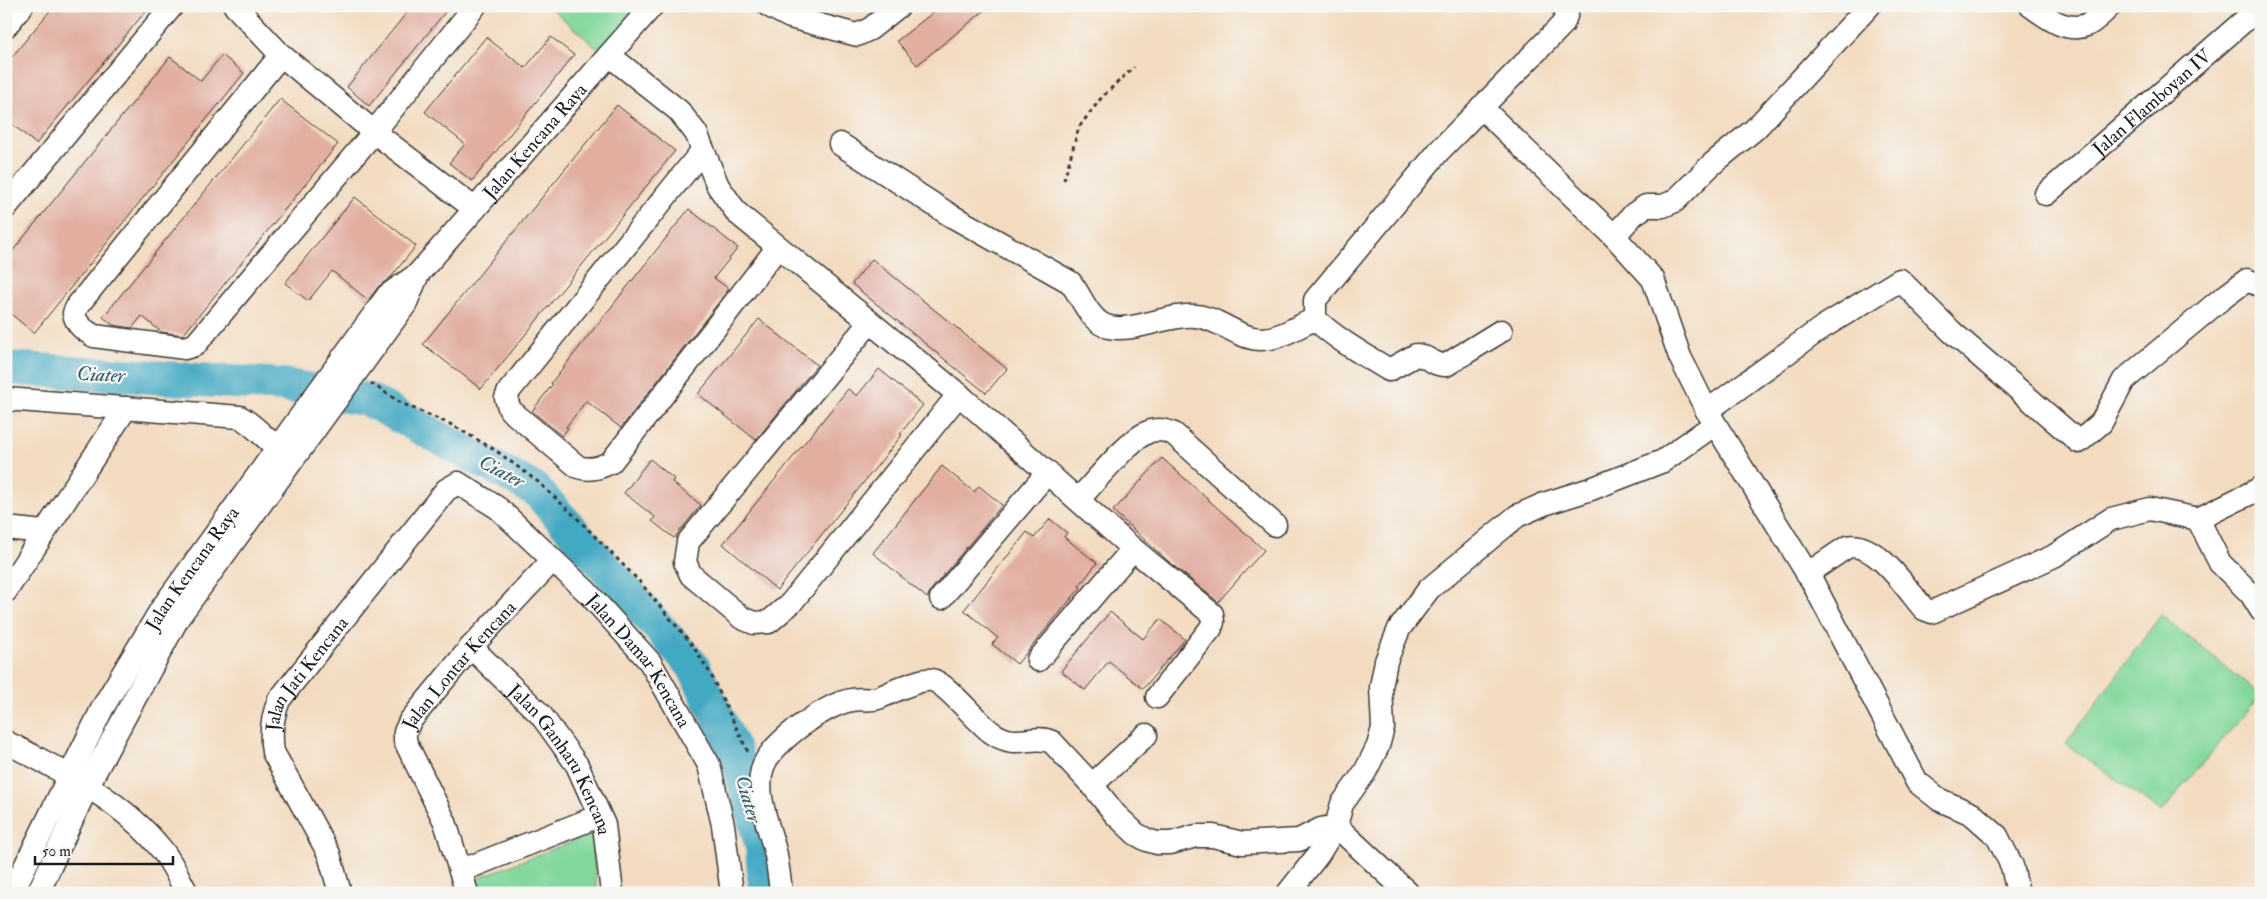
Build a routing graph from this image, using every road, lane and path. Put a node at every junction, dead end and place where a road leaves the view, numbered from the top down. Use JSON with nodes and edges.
{"nodes":[{"id":1,"x":22,"y":6,"type":"edge"},
{"id":2,"x":172,"y":6,"type":"edge"},
{"id":3,"x":235,"y":6,"type":"edge"},
{"id":4,"x":475,"y":6,"type":"edge"},
{"id":5,"x":652,"y":6,"type":"edge"},
{"id":6,"x":769,"y":6,"type":"edge"},
{"id":7,"x":899,"y":6,"type":"edge"},
{"id":8,"x":1563,"y":6,"type":"edge"},
{"id":9,"x":1869,"y":6,"type":"edge"},
{"id":10,"x":2031,"y":6,"type":"edge"},
{"id":11,"x":2110,"y":6,"type":"edge"},
{"id":12,"x":2258,"y":10,"type":"edge"},
{"id":13,"x":6,"y":26,"type":"edge"},
{"id":14,"x":281,"y":55,"type":"junction"},
{"id":15,"x":609,"y":55,"type":"junction"},
{"id":16,"x":1134,"y":66,"type":"dead end"},
{"id":17,"x":1481,"y":107,"type":"junction"},
{"id":18,"x":374,"y":132,"type":"junction"},
{"id":19,"x":840,"y":144,"type":"dead end"},
{"id":20,"x":703,"y":150,"type":"junction"},
{"id":21,"x":1064,"y":180,"type":"dead end"},
{"id":22,"x":2046,"y":194,"type":"dead end"},
{"id":23,"x":6,"y":207,"type":"edge"},
{"id":24,"x":474,"y":210,"type":"junction"},
{"id":25,"x":1614,"y":236,"type":"junction"},
{"id":26,"x":778,"y":247,"type":"junction"},
{"id":27,"x":2261,"y":286,"type":"edge"},
{"id":28,"x":1315,"y":319,"type":"junction"},
{"id":29,"x":870,"y":322,"type":"junction"},
{"id":30,"x":1501,"y":331,"type":"dead end"},
{"id":31,"x":351,"y":369,"type":"junction"},
{"id":32,"x":959,"y":394,"type":"junction"},
{"id":33,"x":6,"y":399,"type":"edge"},
{"id":34,"x":126,"y":408,"type":"junction"},
{"id":35,"x":1711,"y":418,"type":"junction"},
{"id":36,"x":285,"y":454,"type":"junction"},
{"id":37,"x":1048,"y":472,"type":"junction"},
{"id":38,"x":458,"y":483,"type":"joint"},
{"id":39,"x":2261,"y":488,"type":"edge"},
{"id":40,"x":1079,"y":499,"type":"junction"},
{"id":41,"x":2198,"y":519,"type":"junction"},
{"id":42,"x":1276,"y":524,"type":"dead end"},
{"id":43,"x":6,"y":528,"type":"edge"},
{"id":44,"x":43,"y":532,"type":"junction"},
{"id":45,"x":1133,"y":549,"type":"junction"},
{"id":46,"x":552,"y":561,"type":"junction"},
{"id":47,"x":1807,"y":574,"type":"junction"},
{"id":48,"x":6,"y":591,"type":"edge"},
{"id":49,"x":941,"y":598,"type":"dead end"},
{"id":50,"x":2261,"y":610,"type":"edge"},
{"id":51,"x":471,"y":647,"type":"junction"},
{"id":52,"x":1038,"y":660,"type":"dead end"},
{"id":53,"x":1158,"y":696,"type":"dead end"},
{"id":54,"x":1146,"y":735,"type":"dead end"},
{"id":55,"x":6,"y":742,"type":"edge"},
{"id":56,"x":762,"y":770,"type":"junction"},
{"id":57,"x":79,"y":780,"type":"junction"},
{"id":58,"x":1092,"y":784,"type":"junction"},
{"id":59,"x":599,"y":816,"type":"junction"},
{"id":60,"x":1336,"y":826,"type":"junction"},
{"id":61,"x":460,"y":871,"type":"junction"},
{"id":62,"x":12,"y":893,"type":"edge"},
{"id":63,"x":38,"y":893,"type":"edge"},
{"id":64,"x":187,"y":893,"type":"edge"},
{"id":65,"x":340,"y":893,"type":"edge"},
{"id":66,"x":467,"y":893,"type":"edge"},
{"id":67,"x":612,"y":893,"type":"edge"},
{"id":68,"x":732,"y":893,"type":"edge"},
{"id":69,"x":781,"y":893,"type":"edge"},
{"id":70,"x":1288,"y":893,"type":"edge"},
{"id":71,"x":1408,"y":893,"type":"edge"},
{"id":72,"x":2018,"y":893,"type":"edge"}],
"edges":[{"from":1,"to":13,"type":"street"},
{"from":2,"to":23,"type":"street"},
{"from":3,"to":14,"type":"street"},
{"from":4,"to":18,"type":"street"},
{"from":5,"to":15,"type":"street","name":"Jalan Kencana Raya"},
{"from":6,"to":7,"type":"street"},
{"from":8,"to":17,"type":"street"},
{"from":9,"to":25,"type":"street"},
{"from":10,"to":11,"type":"street"},
{"from":12,"to":22,"type":"street","name":"Jalan Flamboyan IV"},
{"from":14,"to":18,"type":"street"},
{"from":14,"to":18,"type":"street"},
{"from":15,"to":20,"type":"street"},
{"from":15,"to":24,"type":"street","name":"Jalan Kencana Raya"},
{"from":16,"to":21,"type":"path"},
{"from":17,"to":25,"type":"street"},
{"from":17,"to":28,"type":"street"},
{"from":18,"to":24,"type":"street"},
{"from":19,"to":28,"type":"street"},
{"from":20,"to":26,"type":"street"},
{"from":20,"to":26,"type":"street"},
{"from":24,"to":31,"type":"street","name":"Jalan Kencana Raya"},
{"from":25,"to":35,"type":"street"},
{"from":26,"to":29,"type":"street"},
{"from":27,"to":35,"type":"street"},
{"from":28,"to":30,"type":"street"},
{"from":29,"to":32,"type":"street"},
{"from":29,"to":32,"type":"street"},
{"from":31,"to":36,"type":"street","name":"Jalan Kencana Raya"},
{"from":31,"to":56,"type":"path"},
{"from":32,"to":37,"type":"street"},
{"from":33,"to":34,"type":"street"},
{"from":34,"to":36,"type":"street"},
{"from":34,"to":44,"type":"street"},
{"from":35,"to":47,"type":"street"},
{"from":35,"to":60,"type":"street"},
{"from":36,"to":57,"type":"street","name":"Jalan Kencana Raya"},
{"from":37,"to":40,"type":"street"},
{"from":37,"to":49,"type":"street"},
{"from":38,"to":46,"type":"street","name":"Jalan Damar Kencana"},
{"from":38,"to":65,"type":"street","name":"Jalan Jati Kencana"},
{"from":39,"to":41,"type":"street"},
{"from":40,"to":42,"type":"street"},
{"from":40,"to":45,"type":"street"},
{"from":41,"to":47,"type":"street"},
{"from":41,"to":50,"type":"street"},
{"from":43,"to":44,"type":"street"},
{"from":44,"to":48,"type":"street"},
{"from":45,"to":52,"type":"street"},
{"from":45,"to":53,"type":"street"},
{"from":46,"to":51,"type":"street","name":"Jalan Lontar Kencana"},
{"from":46,"to":68,"type":"street","name":"Jalan Damar Kencana"},
{"from":47,"to":72,"type":"street"},
{"from":51,"to":59,"type":"street","name":"Jalan Ganharu Kencana"},
{"from":51,"to":61,"type":"street","name":"Jalan Lontar Kencana"},
{"from":54,"to":58,"type":"street"},
{"from":55,"to":57,"type":"street"},
{"from":56,"to":58,"type":"street"},
{"from":56,"to":69,"type":"street"},
{"from":57,"to":62,"type":"street","name":"Jalan Kencana Raya"},
{"from":57,"to":63,"type":"street","name":"Jalan Kencana Raya"},
{"from":57,"to":64,"type":"street"},
{"from":58,"to":60,"type":"street"},
{"from":59,"to":61,"type":"street"},
{"from":59,"to":67,"type":"street","name":"Jalan Ganharu Kencana"},
{"from":60,"to":70,"type":"street"},
{"from":60,"to":71,"type":"street"},
{"from":61,"to":66,"type":"street","name":"Jalan Lontar Kencana"}]}
